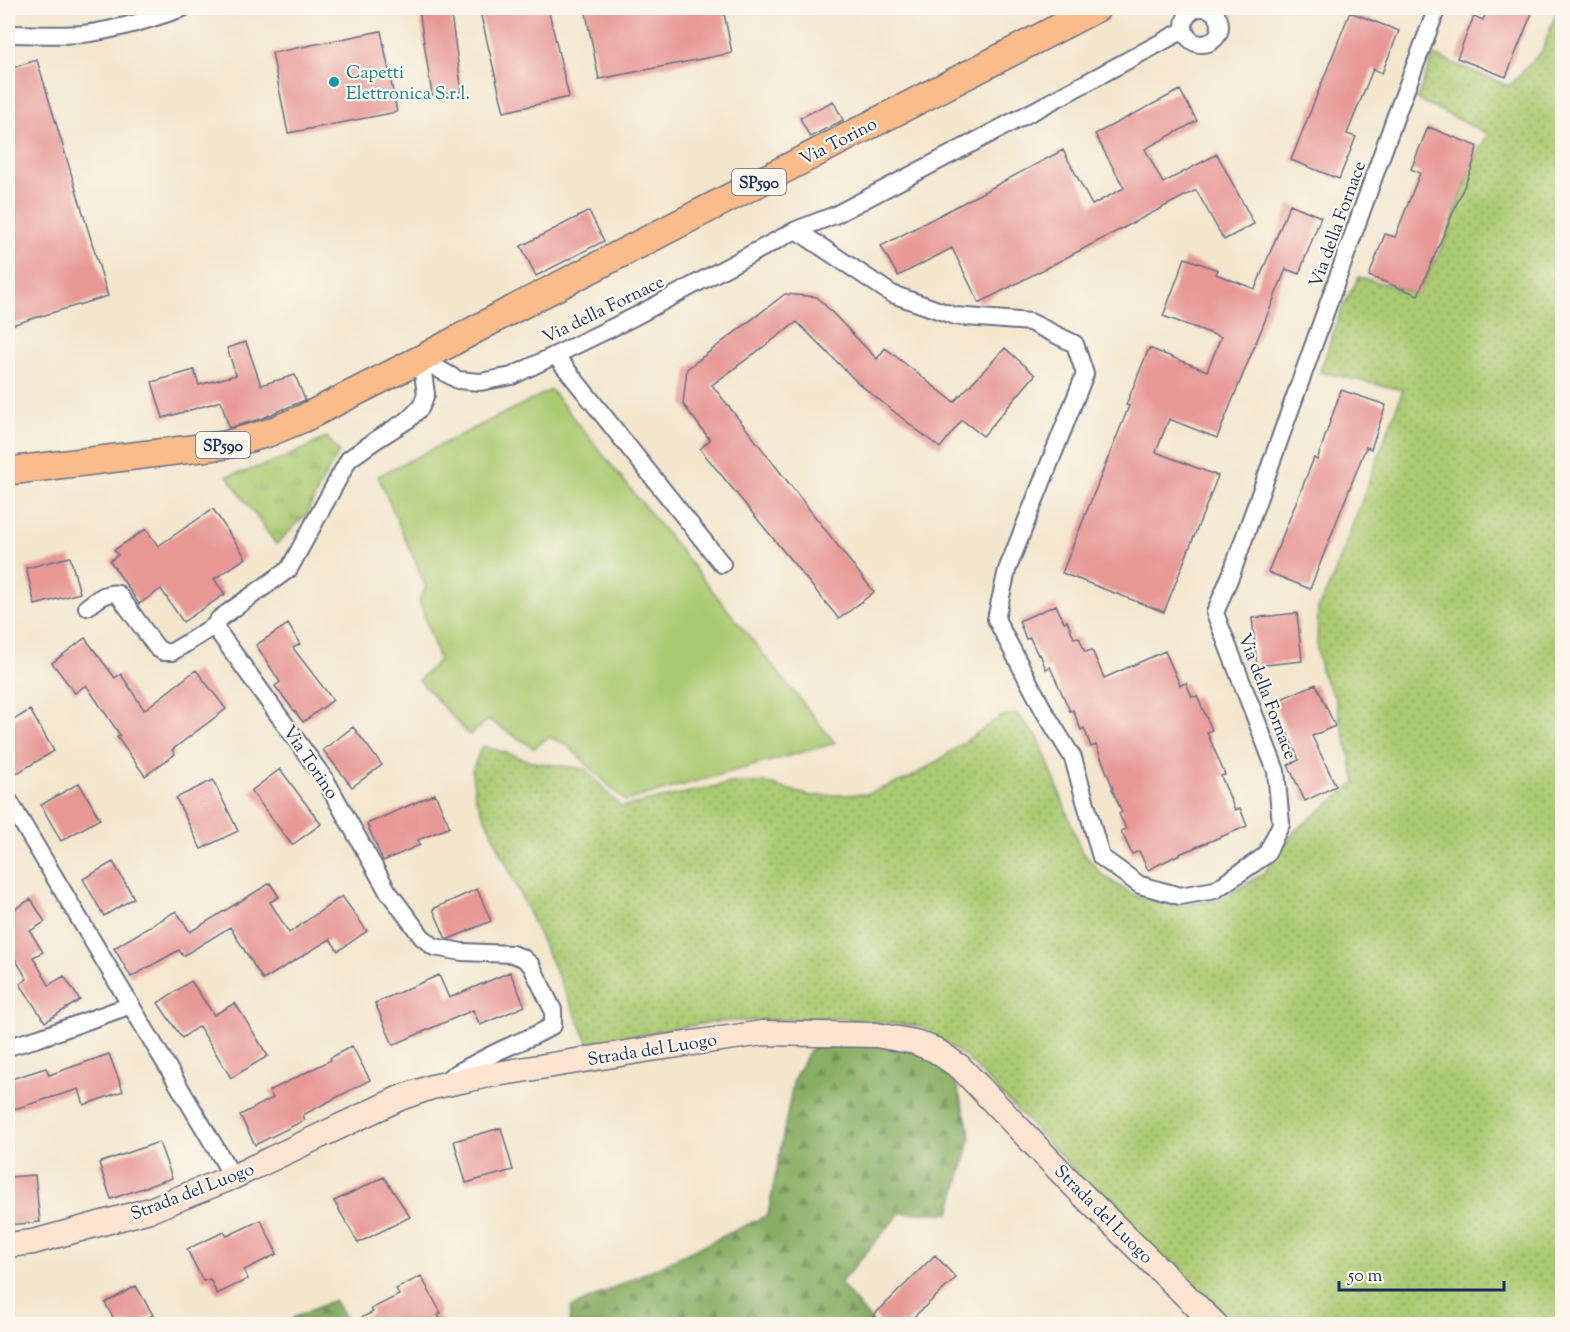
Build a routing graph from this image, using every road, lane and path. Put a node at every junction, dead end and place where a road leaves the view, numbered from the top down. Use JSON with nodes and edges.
{"nodes":[{"id":1,"x":183,"y":8,"type":"edge"},
{"id":2,"x":1097,"y":8,"type":"edge"},
{"id":3,"x":1437,"y":8,"type":"edge"},
{"id":4,"x":1184,"y":30,"type":"dead end"},
{"id":5,"x":8,"y":34,"type":"edge"},
{"id":6,"x":796,"y":230,"type":"junction"},
{"id":7,"x":555,"y":355,"type":"junction"},
{"id":8,"x":421,"y":359,"type":"junction"},
{"id":9,"x":8,"y":471,"type":"edge"},
{"id":10,"x":722,"y":564,"type":"dead end"},
{"id":11,"x":87,"y":607,"type":"dead end"},
{"id":12,"x":214,"y":626,"type":"junction"},
{"id":13,"x":8,"y":799,"type":"edge"},
{"id":14,"x":131,"y":1005,"type":"junction"},
{"id":15,"x":8,"y":1047,"type":"edge"},
{"id":16,"x":432,"y":1088,"type":"junction"},
{"id":17,"x":233,"y":1177,"type":"junction"},
{"id":18,"x":8,"y":1245,"type":"edge"},
{"id":19,"x":1215,"y":1324,"type":"edge"}],
"edges":[{"from":1,"to":5,"type":"street"},
{"from":2,"to":8,"type":"main road","name":"Via Torino","number":"SP590"},
{"from":3,"to":6,"type":"street","name":"Via della Fornace"},
{"from":4,"to":6,"type":"street","name":"Via della Fornace"},
{"from":6,"to":7,"type":"street","name":"Via della Fornace"},
{"from":7,"to":8,"type":"street","name":"Via della Fornace"},
{"from":7,"to":10,"type":"street"},
{"from":8,"to":9,"type":"main road","name":"Via Torino","number":"SP590"},
{"from":8,"to":12,"type":"street"},
{"from":11,"to":12,"type":"street"},
{"from":12,"to":16,"type":"street","name":"Via Torino"},
{"from":13,"to":14,"type":"street"},
{"from":14,"to":15,"type":"street"},
{"from":14,"to":17,"type":"street"},
{"from":16,"to":17,"type":"street","name":"Strada del Luogo"},
{"from":16,"to":19,"type":"street","name":"Strada del Luogo"},
{"from":17,"to":18,"type":"street","name":"Strada del Luogo"}]}
